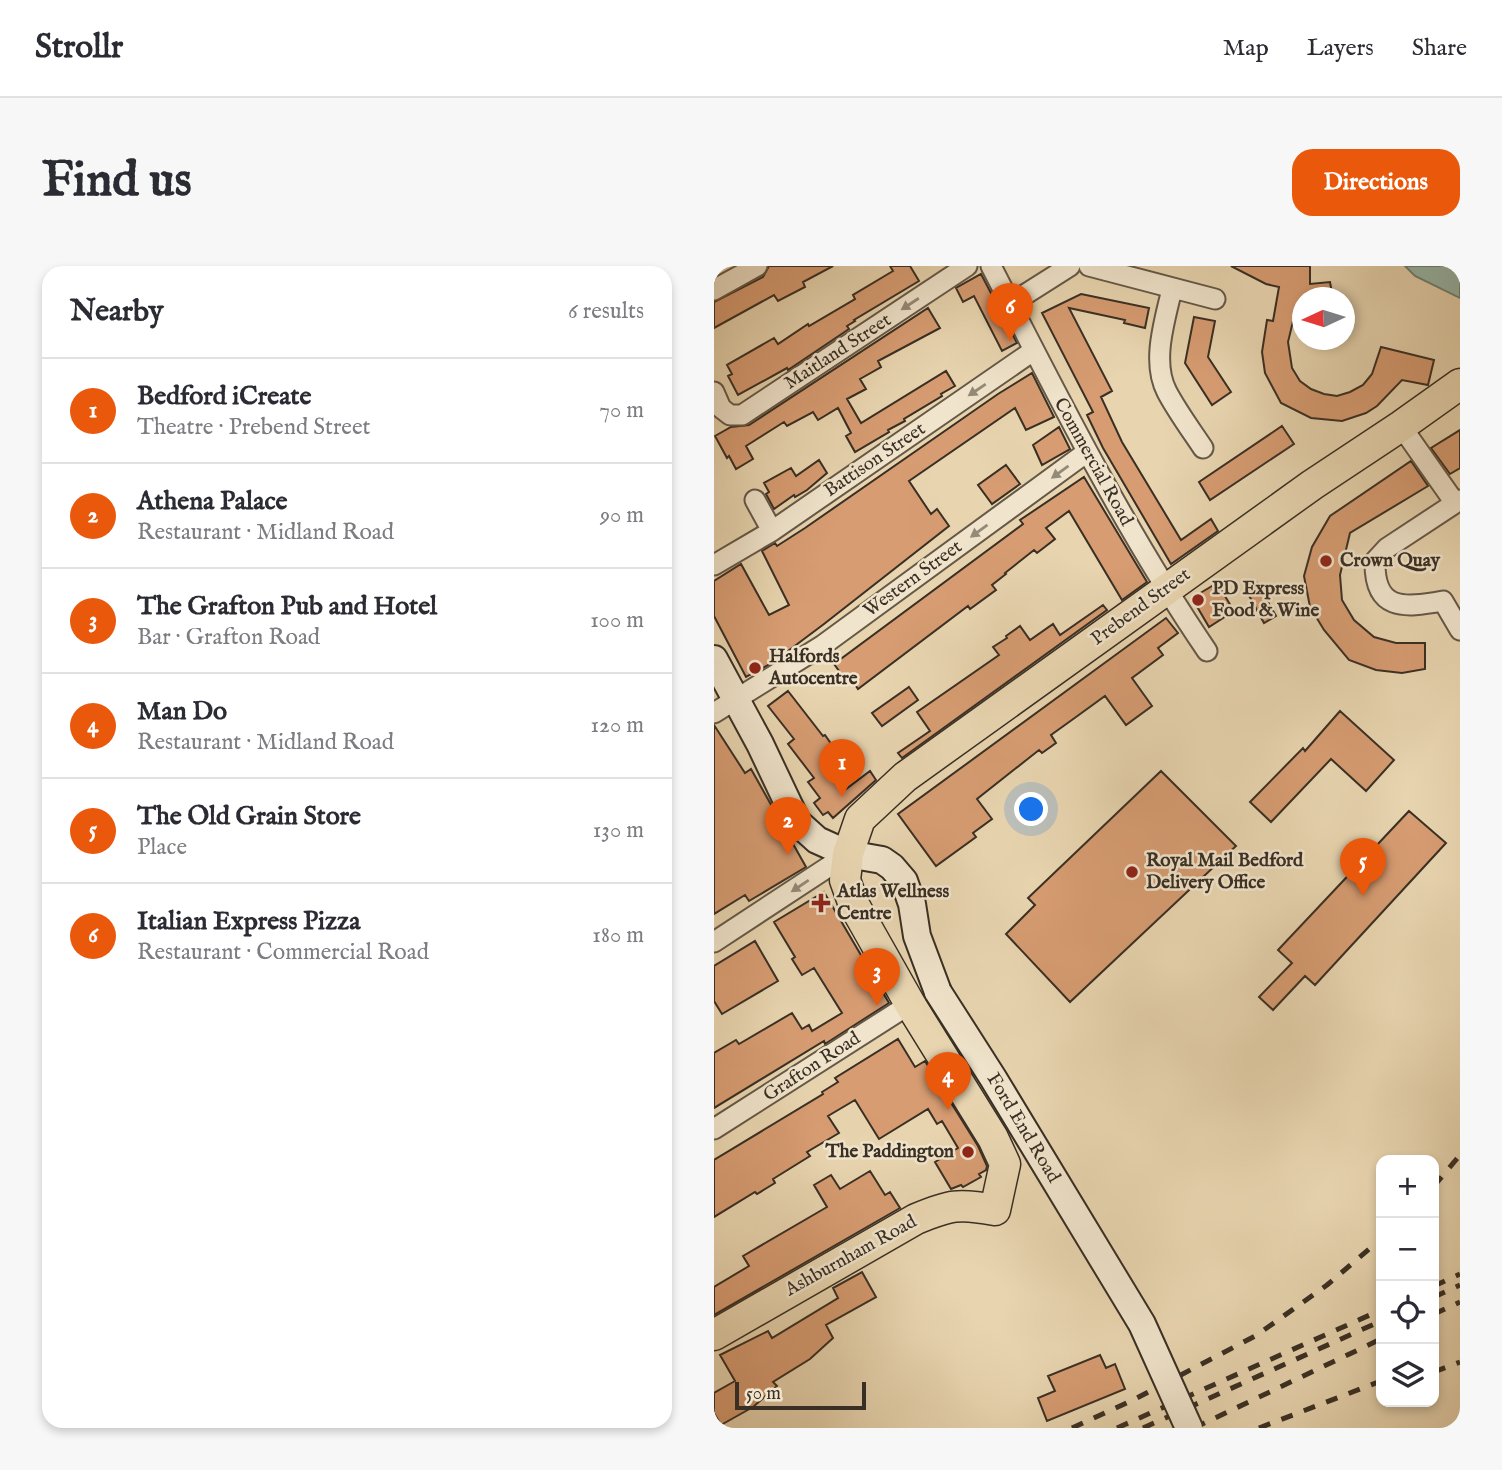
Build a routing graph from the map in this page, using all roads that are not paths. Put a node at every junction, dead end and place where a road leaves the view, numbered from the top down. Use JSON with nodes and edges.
{"nodes":[{"id":1,"x":757,"y":266,"type":"edge"},
{"id":2,"x":967,"y":266,"type":"edge"},
{"id":3,"x":991,"y":266,"type":"edge"},
{"id":4,"x":1070,"y":266,"type":"edge"},
{"id":5,"x":1089,"y":266,"type":"edge"},
{"id":6,"x":1172,"y":289,"type":"junction"},
{"id":7,"x":714,"y":290,"type":"edge"},
{"id":8,"x":1215,"y":299,"type":"dead end"},
{"id":9,"x":1010,"y":304,"type":"junction"},
{"id":10,"x":1033,"y":351,"type":"junction"},
{"id":11,"x":1460,"y":384,"type":"edge"},
{"id":12,"x":714,"y":392,"type":"edge"},
{"id":13,"x":1401,"y":426,"type":"junction"},
{"id":14,"x":1203,"y":448,"type":"dead end"},
{"id":15,"x":1087,"y":452,"type":"junction"},
{"id":16,"x":754,"y":500,"type":"dead end"},
{"id":17,"x":1457,"y":502,"type":"edge"},
{"id":18,"x":772,"y":531,"type":"junction"},
{"id":19,"x":714,"y":565,"type":"edge"},
{"id":20,"x":1165,"y":589,"type":"junction"},
{"id":21,"x":1460,"y":630,"type":"edge"},
{"id":22,"x":1207,"y":651,"type":"dead end"},
{"id":23,"x":714,"y":659,"type":"edge"},
{"id":24,"x":725,"y":707,"type":"edge"},
{"id":25,"x":848,"y":854,"type":"junction"},
{"id":26,"x":714,"y":942,"type":"edge"},
{"id":27,"x":910,"y":1004,"type":"junction"},
{"id":28,"x":714,"y":1129,"type":"edge"},
{"id":29,"x":995,"y":1210,"type":"joint"},
{"id":30,"x":714,"y":1335,"type":"edge"},
{"id":31,"x":1189,"y":1428,"type":"edge"}],
"edges":[{"from":1,"to":7,"type":"street"},
{"from":2,"to":12,"type":"street","name":"Maitland Street","one_way":true},
{"from":3,"to":9,"type":"street","name":"Commercial Road"},
{"from":4,"to":9,"type":"street"},
{"from":5,"to":6,"type":"street"},
{"from":6,"to":8,"type":"street"},
{"from":6,"to":14,"type":"street"},
{"from":9,"to":10,"type":"street","name":"Commercial Road"},
{"from":10,"to":15,"type":"street","name":"Commercial Road"},
{"from":10,"to":18,"type":"street","name":"Battison Street","one_way":true},
{"from":11,"to":13,"type":"main road","name":"Prebend Street"},
{"from":13,"to":17,"type":"street"},
{"from":13,"to":20,"type":"main road","name":"Prebend Street"},
{"from":15,"to":20,"type":"street","name":"Commercial Road"},
{"from":15,"to":24,"type":"street","name":"Western Street","one_way":true},
{"from":16,"to":18,"type":"street"},
{"from":17,"to":21,"type":"street"},
{"from":18,"to":19,"type":"street","name":"Battison Street"},
{"from":20,"to":22,"type":"street","name":"Commercial Road"},
{"from":20,"to":25,"type":"main road","name":"Prebend Street"},
{"from":23,"to":24,"type":"street","name":"Ford End Road"},
{"from":24,"to":25,"type":"street","name":"Ford End Road"},
{"from":25,"to":26,"type":"street","one_way":true},
{"from":25,"to":27,"type":"main road","name":"Prebend Street"},
{"from":25,"to":31,"type":"street","name":"Ford End Road","bridge":true},
{"from":27,"to":28,"type":"street","name":"Grafton Road"},
{"from":27,"to":29,"type":"main road","name":"Prebend Street"},
{"from":29,"to":30,"type":"main road","name":"Ashburnham Road"}]}
